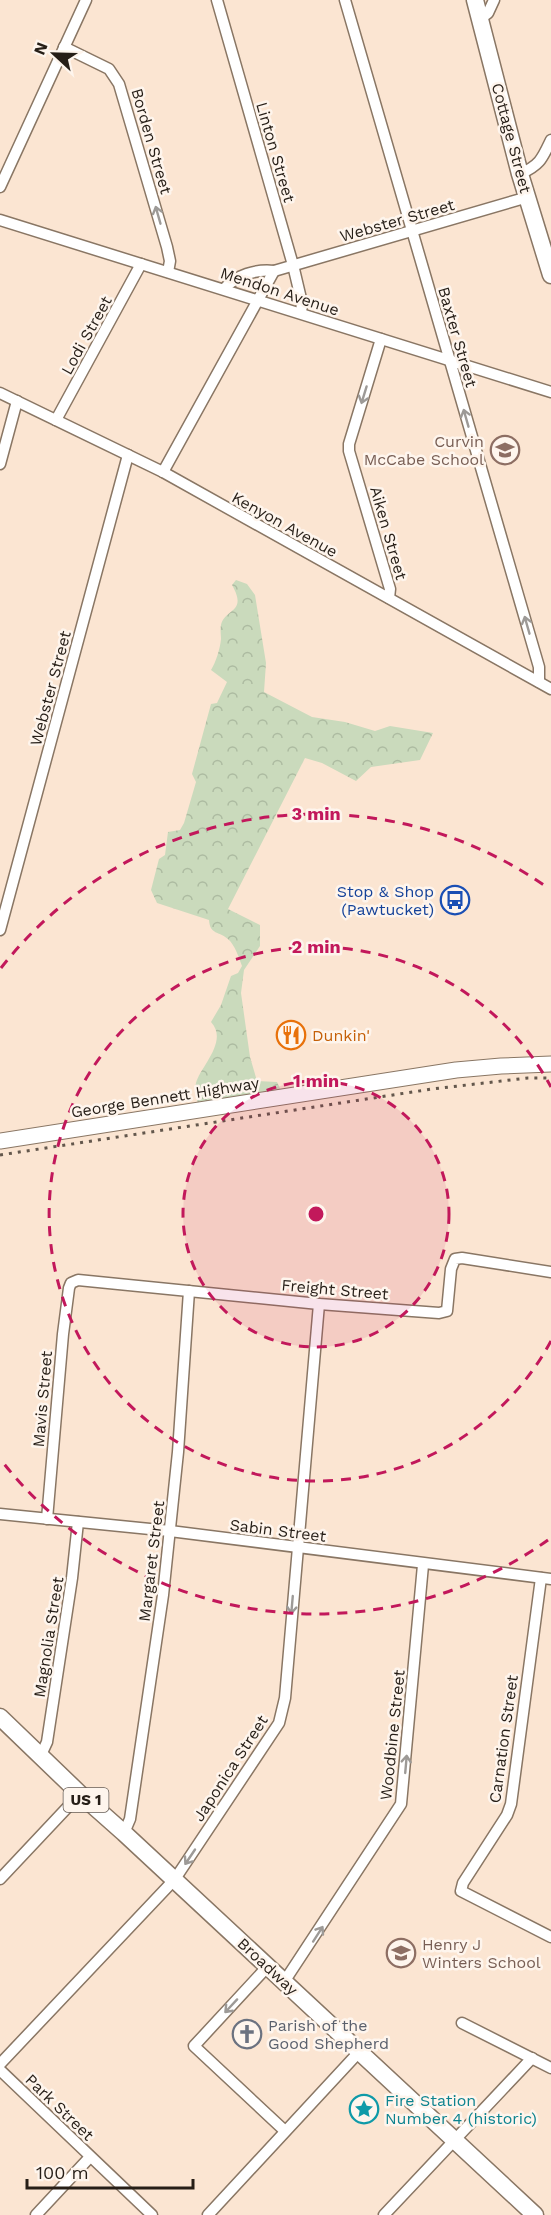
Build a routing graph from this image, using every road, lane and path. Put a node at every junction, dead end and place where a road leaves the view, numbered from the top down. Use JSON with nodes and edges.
{"nodes":[{"id":1,"x":86,"y":0,"type":"edge"},
{"id":2,"x":217,"y":0,"type":"edge"},
{"id":3,"x":345,"y":0,"type":"edge"},
{"id":4,"x":474,"y":0,"type":"edge"},
{"id":5,"x":494,"y":0,"type":"edge"},
{"id":6,"x":480,"y":19,"type":"junction"},
{"id":7,"x":64,"y":47,"type":"junction"},
{"id":8,"x":551,"y":140,"type":"edge"},
{"id":9,"x":520,"y":174,"type":"junction"},
{"id":10,"x":0,"y":187,"type":"edge"},
{"id":11,"x":528,"y":197,"type":"junction"},
{"id":12,"x":0,"y":220,"type":"edge"},
{"id":13,"x":412,"y":231,"type":"junction"},
{"id":14,"x":141,"y":264,"type":"junction"},
{"id":15,"x":293,"y":265,"type":"junction"},
{"id":16,"x":274,"y":271,"type":"junction"},
{"id":17,"x":168,"y":272,"type":"junction"},
{"id":18,"x":551,"y":274,"type":"edge"},
{"id":19,"x":224,"y":289,"type":"junction"},
{"id":20,"x":258,"y":299,"type":"junction"},
{"id":21,"x":301,"y":313,"type":"junction"},
{"id":22,"x":381,"y":339,"type":"junction"},
{"id":23,"x":449,"y":360,"type":"junction"},
{"id":24,"x":551,"y":392,"type":"edge"},
{"id":25,"x":0,"y":393,"type":"edge"},
{"id":26,"x":17,"y":401,"type":"junction"},
{"id":27,"x":56,"y":420,"type":"junction"},
{"id":28,"x":129,"y":455,"type":"junction"},
{"id":29,"x":0,"y":464,"type":"edge"},
{"id":30,"x":163,"y":472,"type":"junction"},
{"id":31,"x":389,"y":598,"type":"junction"},
{"id":32,"x":538,"y":682,"type":"junction"},
{"id":33,"x":551,"y":689,"type":"edge"},
{"id":34,"x":0,"y":930,"type":"edge"},
{"id":35,"x":551,"y":1064,"type":"edge"},
{"id":36,"x":0,"y":1141,"type":"edge"},
{"id":37,"x":551,"y":1272,"type":"edge"},
{"id":38,"x":71,"y":1283,"type":"joint"},
{"id":39,"x":189,"y":1291,"type":"junction"},
{"id":40,"x":320,"y":1304,"type":"junction"},
{"id":41,"x":0,"y":1514,"type":"edge"},
{"id":42,"x":47,"y":1519,"type":"junction"},
{"id":43,"x":78,"y":1522,"type":"junction"},
{"id":44,"x":170,"y":1532,"type":"junction"},
{"id":45,"x":298,"y":1547,"type":"junction"},
{"id":46,"x":423,"y":1565,"type":"junction"},
{"id":47,"x":546,"y":1579,"type":"edge"},
{"id":48,"x":0,"y":1717,"type":"edge"},
{"id":49,"x":41,"y":1755,"type":"junction"},
{"id":50,"x":80,"y":1794,"type":"junction"},
{"id":51,"x":124,"y":1833,"type":"junction"},
{"id":52,"x":0,"y":1880,"type":"edge"},
{"id":53,"x":175,"y":1880,"type":"junction"},
{"id":54,"x":551,"y":1937,"type":"edge"},
{"id":55,"x":268,"y":1966,"type":"junction"},
{"id":56,"x":284,"y":1982,"type":"junction"},
{"id":57,"x":462,"y":2023,"type":"dead end"},
{"id":58,"x":359,"y":2052,"type":"junction"},
{"id":59,"x":532,"y":2058,"type":"junction"},
{"id":60,"x":0,"y":2064,"type":"edge"},
{"id":61,"x":551,"y":2068,"type":"edge"},
{"id":62,"x":0,"y":2070,"type":"edge"},
{"id":63,"x":285,"y":2131,"type":"junction"},
{"id":64,"x":455,"y":2140,"type":"junction"},
{"id":65,"x":90,"y":2157,"type":"junction"},
{"id":66,"x":36,"y":2215,"type":"edge"},
{"id":67,"x":152,"y":2215,"type":"edge"},
{"id":68,"x":208,"y":2215,"type":"edge"},
{"id":69,"x":384,"y":2215,"type":"edge"},
{"id":70,"x":535,"y":2215,"type":"edge"}],
"edges":[{"from":1,"to":7,"type":"street"},
{"from":2,"to":15,"type":"street","name":"Linton Street"},
{"from":3,"to":13,"type":"street","name":"Baxter Street"},
{"from":4,"to":6,"type":"main road","name":"Cottage Street"},
{"from":5,"to":6,"type":"street"},
{"from":6,"to":9,"type":"main road","name":"Cottage Street"},
{"from":7,"to":10,"type":"street"},
{"from":17,"to":7,"type":"street","name":"Borden Street","one_way":true},
{"from":8,"to":9,"type":"street"},
{"from":9,"to":11,"type":"main road","name":"Cottage Street"},
{"from":11,"to":13,"type":"street","name":"Webster Street"},
{"from":11,"to":18,"type":"main road","name":"Cottage Street"},
{"from":12,"to":14,"type":"street","name":"Mendon Avenue"},
{"from":13,"to":15,"type":"street","name":"Webster Street"},
{"from":13,"to":23,"type":"street","name":"Baxter Street"},
{"from":14,"to":17,"type":"street","name":"Mendon Avenue"},
{"from":14,"to":27,"type":"street","name":"Lodi Street"},
{"from":15,"to":16,"type":"street","name":"Webster Street"},
{"from":15,"to":21,"type":"street","name":"Linton Street"},
{"from":16,"to":19,"type":"street","name":"Webster Street"},
{"from":16,"to":20,"type":"street"},
{"from":17,"to":19,"type":"street","name":"Mendon Avenue"},
{"from":19,"to":20,"type":"street","name":"Mendon Avenue"},
{"from":20,"to":21,"type":"street","name":"Mendon Avenue"},
{"from":20,"to":30,"type":"street"},
{"from":21,"to":22,"type":"street","name":"Mendon Avenue"},
{"from":22,"to":23,"type":"street","name":"Mendon Avenue"},
{"from":22,"to":31,"type":"street","name":"Aiken Street","one_way":true},
{"from":23,"to":24,"type":"street","name":"Mendon Avenue"},
{"from":32,"to":23,"type":"street","name":"Baxter Street","one_way":true},
{"from":25,"to":26,"type":"street","name":"Kenyon Avenue"},
{"from":26,"to":27,"type":"street","name":"Kenyon Avenue"},
{"from":26,"to":29,"type":"street"},
{"from":27,"to":28,"type":"street","name":"Kenyon Avenue"},
{"from":28,"to":30,"type":"street","name":"Kenyon Avenue"},
{"from":28,"to":34,"type":"street","name":"Webster Street"},
{"from":30,"to":31,"type":"street","name":"Kenyon Avenue"},
{"from":31,"to":32,"type":"street","name":"Kenyon Avenue"},
{"from":32,"to":33,"type":"street","name":"Kenyon Avenue"},
{"from":35,"to":36,"type":"main road","name":"George Bennett Highway"},
{"from":37,"to":40,"type":"street","name":"Freight Street"},
{"from":38,"to":39,"type":"street","name":"Freight Street"},
{"from":38,"to":42,"type":"street","name":"Mavis Street"},
{"from":39,"to":40,"type":"street","name":"Freight Street"},
{"from":39,"to":44,"type":"street","name":"Margaret Street"},
{"from":40,"to":45,"type":"street","name":"Japonica Street"},
{"from":41,"to":42,"type":"street","name":"Sabin Street"},
{"from":42,"to":43,"type":"street","name":"Sabin Street"},
{"from":43,"to":44,"type":"street","name":"Sabin Street"},
{"from":43,"to":49,"type":"street","name":"Magnolia Street"},
{"from":44,"to":45,"type":"street","name":"Sabin Street"},
{"from":44,"to":51,"type":"street","name":"Margaret Street"},
{"from":45,"to":46,"type":"street","name":"Sabin Street"},
{"from":45,"to":53,"type":"street","name":"Japonica Street","one_way":true},
{"from":46,"to":47,"type":"street","name":"Sabin Street"},
{"from":56,"to":46,"type":"street","name":"Woodbine Street","one_way":true},
{"from":47,"to":54,"type":"street","name":"Carnation Street"},
{"from":48,"to":49,"type":"main road","name":"Broadway","number":"US 1"},
{"from":49,"to":50,"type":"main road","name":"Broadway","number":"US 1"},
{"from":50,"to":51,"type":"main road","name":"Broadway","number":"US 1"},
{"from":50,"to":52,"type":"street"},
{"from":51,"to":53,"type":"main road","name":"Broadway","number":"US 1"},
{"from":53,"to":55,"type":"main road","name":"Broadway","number":"US 1"},
{"from":53,"to":60,"type":"street","name":"Japonica Street"},
{"from":55,"to":56,"type":"main road","name":"Broadway","number":"US 1"},
{"from":55,"to":63,"type":"street","one_way":true},
{"from":56,"to":58,"type":"main road","name":"Broadway","number":"US 1"},
{"from":57,"to":59,"type":"street"},
{"from":58,"to":63,"type":"street"},
{"from":58,"to":64,"type":"main road","name":"Broadway","number":"US 1"},
{"from":59,"to":61,"type":"street"},
{"from":59,"to":64,"type":"street"},
{"from":62,"to":65,"type":"street","name":"Park Street"},
{"from":63,"to":68,"type":"street"},
{"from":64,"to":69,"type":"street"},
{"from":64,"to":70,"type":"main road","name":"Broadway","number":"US 1"},
{"from":65,"to":66,"type":"street"},
{"from":65,"to":67,"type":"street","name":"Park Street"}]}
